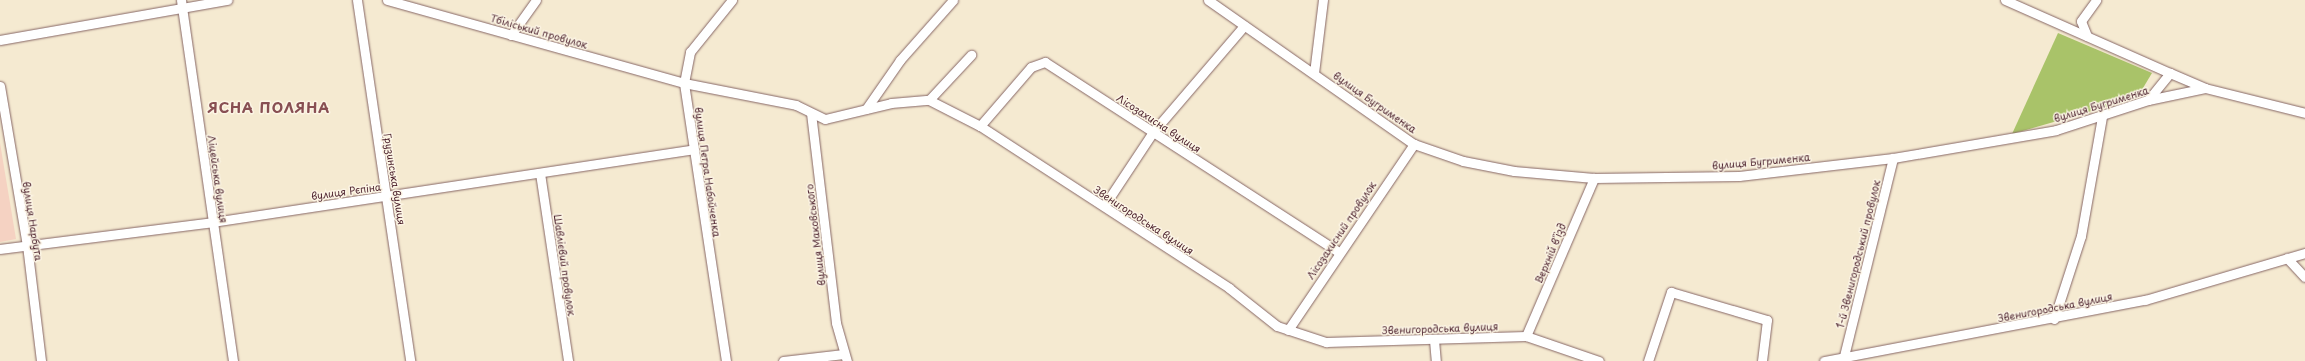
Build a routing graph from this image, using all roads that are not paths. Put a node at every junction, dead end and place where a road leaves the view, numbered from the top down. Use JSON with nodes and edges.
{"nodes":[{"id":1,"x":228,"y":0,"type":"edge"},
{"id":2,"x":357,"y":0,"type":"edge"},
{"id":3,"x":387,"y":0,"type":"edge"},
{"id":4,"x":536,"y":0,"type":"edge"},
{"id":5,"x":732,"y":0,"type":"edge"},
{"id":6,"x":952,"y":0,"type":"edge"},
{"id":7,"x":1208,"y":0,"type":"edge"},
{"id":8,"x":1323,"y":0,"type":"edge"},
{"id":9,"x":2005,"y":0,"type":"edge"},
{"id":10,"x":2096,"y":0,"type":"edge"},
{"id":11,"x":181,"y":3,"type":"edge"},
{"id":12,"x":1244,"y":26,"type":"junction"},
{"id":13,"x":511,"y":35,"type":"junction"},
{"id":14,"x":2087,"y":36,"type":"junction"},
{"id":15,"x":0,"y":40,"type":"edge"},
{"id":16,"x":971,"y":54,"type":"dead end"},
{"id":17,"x":1314,"y":73,"type":"junction"},
{"id":18,"x":2170,"y":73,"type":"junction"},
{"id":19,"x":684,"y":83,"type":"junction"},
{"id":20,"x":0,"y":86,"type":"edge"},
{"id":21,"x":2205,"y":88,"type":"junction"},
{"id":22,"x":929,"y":100,"type":"junction"},
{"id":23,"x":2148,"y":100,"type":"junction"},
{"id":24,"x":866,"y":109,"type":"junction"},
{"id":25,"x":811,"y":113,"type":"junction"},
{"id":26,"x":2305,"y":113,"type":"edge"},
{"id":27,"x":2102,"y":117,"type":"junction"},
{"id":28,"x":980,"y":126,"type":"junction"},
{"id":29,"x":1153,"y":132,"type":"junction"},
{"id":30,"x":1414,"y":144,"type":"junction"},
{"id":31,"x":694,"y":149,"type":"junction"},
{"id":32,"x":1893,"y":158,"type":"junction"},
{"id":33,"x":540,"y":173,"type":"junction"},
{"id":34,"x":1594,"y":178,"type":"junction"},
{"id":35,"x":387,"y":196,"type":"junction"},
{"id":36,"x":1104,"y":206,"type":"junction"},
{"id":37,"x":213,"y":222,"type":"junction"},
{"id":38,"x":27,"y":245,"type":"junction"},
{"id":39,"x":0,"y":249,"type":"edge"},
{"id":40,"x":1339,"y":252,"type":"junction"},
{"id":41,"x":2305,"y":253,"type":"edge"},
{"id":42,"x":2287,"y":258,"type":"junction"},
{"id":43,"x":2305,"y":277,"type":"edge"},
{"id":44,"x":2054,"y":319,"type":"junction"},
{"id":45,"x":1288,"y":330,"type":"junction"},
{"id":46,"x":1526,"y":336,"type":"junction"},
{"id":47,"x":1434,"y":340,"type":"junction"},
{"id":48,"x":1844,"y":356,"type":"junction"},
{"id":49,"x":846,"y":357,"type":"edge"},
{"id":50,"x":41,"y":361,"type":"edge"},
{"id":51,"x":233,"y":361,"type":"edge"},
{"id":52,"x":410,"y":361,"type":"edge"},
{"id":53,"x":568,"y":361,"type":"edge"},
{"id":54,"x":726,"y":361,"type":"edge"},
{"id":55,"x":783,"y":361,"type":"edge"},
{"id":56,"x":1436,"y":361,"type":"edge"},
{"id":57,"x":1599,"y":361,"type":"edge"},
{"id":58,"x":1648,"y":361,"type":"edge"},
{"id":59,"x":1762,"y":361,"type":"edge"},
{"id":60,"x":1824,"y":361,"type":"edge"}],
"edges":[{"from":1,"to":11,"type":"street"},
{"from":2,"to":35,"type":"street","name":"Грузинська вулиця"},
{"from":3,"to":13,"type":"street","name":"Тбіліський провулок"},
{"from":4,"to":13,"type":"street"},
{"from":5,"to":19,"type":"street","name":"вулиця Петра Набойченка"},
{"from":6,"to":24,"type":"street"},
{"from":7,"to":12,"type":"street","name":"вулиця Бугрименка"},
{"from":8,"to":17,"type":"street"},
{"from":9,"to":14,"type":"street"},
{"from":10,"to":14,"type":"street"},
{"from":11,"to":15,"type":"street"},
{"from":11,"to":37,"type":"street","name":"Ліцейська вулиця"},
{"from":12,"to":17,"type":"street","name":"вулиця Бугрименка"},
{"from":12,"to":29,"type":"street"},
{"from":13,"to":19,"type":"street","name":"Тбіліський провулок"},
{"from":14,"to":18,"type":"street"},
{"from":16,"to":22,"type":"street"},
{"from":17,"to":30,"type":"street","name":"вулиця Бугрименка"},
{"from":18,"to":21,"type":"street"},
{"from":18,"to":23,"type":"street"},
{"from":19,"to":25,"type":"street"},
{"from":19,"to":31,"type":"street","name":"вулиця Петра Набойченка"},
{"from":20,"to":38,"type":"street","name":"вулиця Нарбута"},
{"from":21,"to":23,"type":"street","name":"вулиця Бугрименка"},
{"from":21,"to":26,"type":"street","name":"вулиця Бугрименка"},
{"from":22,"to":24,"type":"street"},
{"from":22,"to":28,"type":"street","name":"Звенигородська вулиця"},
{"from":23,"to":27,"type":"street","name":"вулиця Бугрименка"},
{"from":24,"to":25,"type":"street"},
{"from":25,"to":49,"type":"street","name":"вулиця Маковського"},
{"from":27,"to":32,"type":"street","name":"вулиця Бугрименка"},
{"from":27,"to":44,"type":"street"},
{"from":28,"to":29,"type":"street","name":"Лісозахисна вулиця"},
{"from":28,"to":36,"type":"street","name":"Звенигородська вулиця"},
{"from":29,"to":36,"type":"street"},
{"from":29,"to":40,"type":"street","name":"Лісозахисна вулиця"},
{"from":30,"to":34,"type":"street","name":"вулиця Бугрименка"},
{"from":30,"to":40,"type":"street","name":"Лісозахисний провулок"},
{"from":31,"to":33,"type":"street","name":"вулиця Рєпіна"},
{"from":31,"to":54,"type":"street","name":"вулиця Петра Набойченка"},
{"from":32,"to":34,"type":"street","name":"вулиця Бугрименка"},
{"from":32,"to":48,"type":"street","name":"1-й Звенигородський провулок"},
{"from":33,"to":35,"type":"street","name":"вулиця Рєпіна"},
{"from":33,"to":53,"type":"street","name":"Шавлієвий провулок"},
{"from":34,"to":46,"type":"street","name":"Верхній в'їзд"},
{"from":35,"to":37,"type":"street","name":"вулиця Рєпіна"},
{"from":35,"to":52,"type":"street","name":"Грузинська вулиця"},
{"from":36,"to":45,"type":"street","name":"Звенигородська вулиця"},
{"from":37,"to":38,"type":"street","name":"вулиця Рєпіна"},
{"from":37,"to":51,"type":"street","name":"Ліцейська вулиця"},
{"from":38,"to":39,"type":"street","name":"вулиця Рєпіна"},
{"from":38,"to":50,"type":"street","name":"вулиця Нарбута"},
{"from":40,"to":45,"type":"street","name":"Лісозахисний провулок"},
{"from":41,"to":42,"type":"street"},
{"from":42,"to":43,"type":"street"},
{"from":42,"to":44,"type":"street","name":"Звенигородська вулиця"},
{"from":44,"to":48,"type":"street","name":"Звенигородська вулиця"},
{"from":45,"to":47,"type":"street","name":"Звенигородська вулиця"},
{"from":46,"to":47,"type":"street","name":"Звенигородська вулиця"},
{"from":46,"to":57,"type":"street","name":"Звенигородська вулиця"},
{"from":47,"to":56,"type":"street"},
{"from":48,"to":60,"type":"street","name":"Звенигородська вулиця"},
{"from":49,"to":55,"type":"street","name":"вулиця Маковського"},
{"from":58,"to":59,"type":"street"}]}
